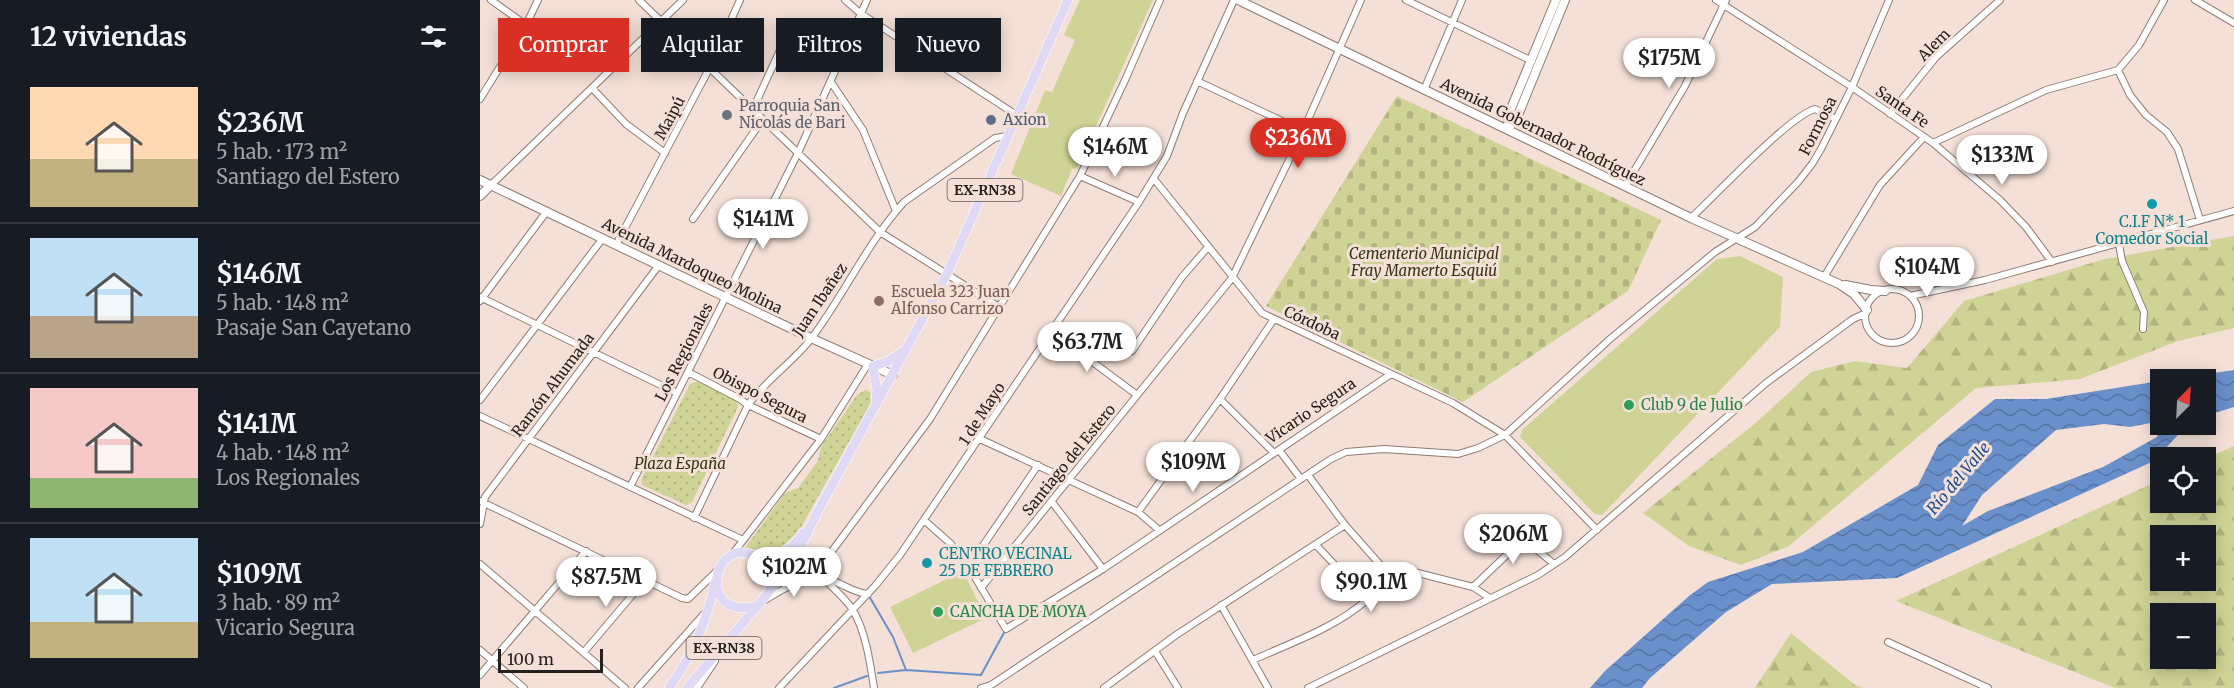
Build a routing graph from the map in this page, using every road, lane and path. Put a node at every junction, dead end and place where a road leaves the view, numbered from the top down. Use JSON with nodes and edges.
{"nodes":[{"id":1,"x":491,"y":0,"type":"edge"},
{"id":2,"x":538,"y":0,"type":"edge"},
{"id":3,"x":639,"y":0,"type":"edge"},
{"id":4,"x":683,"y":0,"type":"edge"},
{"id":5,"x":740,"y":0,"type":"edge"},
{"id":6,"x":845,"y":0,"type":"edge"},
{"id":7,"x":867,"y":0,"type":"edge"},
{"id":8,"x":1068,"y":0,"type":"edge"},
{"id":9,"x":1160,"y":0,"type":"edge"},
{"id":10,"x":1236,"y":0,"type":"edge"},
{"id":11,"x":1361,"y":0,"type":"edge"},
{"id":12,"x":1406,"y":0,"type":"edge"},
{"id":13,"x":1462,"y":0,"type":"edge"},
{"id":14,"x":1556,"y":0,"type":"edge"},
{"id":15,"x":1565,"y":0,"type":"edge"},
{"id":16,"x":1716,"y":0,"type":"edge"},
{"id":17,"x":1889,"y":0,"type":"edge"},
{"id":18,"x":2000,"y":0,"type":"edge"},
{"id":19,"x":2164,"y":0,"type":"edge"},
{"id":20,"x":2195,"y":0,"type":"edge"},
{"id":21,"x":1725,"y":2,"type":"edge"},
{"id":22,"x":860,"y":13,"type":"junction"},
{"id":23,"x":516,"y":18,"type":"edge"},
{"id":24,"x":529,"y":18,"type":"edge"},
{"id":25,"x":659,"y":18,"type":"edge"},
{"id":26,"x":665,"y":18,"type":"edge"},
{"id":27,"x":732,"y":18,"type":"edge"},
{"id":28,"x":2234,"y":21,"type":"edge"},
{"id":29,"x":1452,"y":22,"type":"junction"},
{"id":30,"x":641,"y":41,"type":"edge"},
{"id":31,"x":1339,"y":49,"type":"junction"},
{"id":32,"x":776,"y":59,"type":"edge"},
{"id":33,"x":1535,"y":62,"type":"junction"},
{"id":34,"x":498,"y":70,"type":"edge"},
{"id":35,"x":2118,"y":70,"type":"junction"},
{"id":36,"x":707,"y":72,"type":"edge"},
{"id":37,"x":712,"y":72,"type":"edge"},
{"id":38,"x":1197,"y":81,"type":"junction"},
{"id":39,"x":831,"y":82,"type":"junction"},
{"id":40,"x":1852,"y":87,"type":"junction"},
{"id":41,"x":591,"y":88,"type":"junction"},
{"id":42,"x":1424,"y":90,"type":"junction"},
{"id":43,"x":480,"y":99,"type":"edge"},
{"id":44,"x":753,"y":109,"type":"junction"},
{"id":45,"x":1890,"y":114,"type":"junction"},
{"id":46,"x":1018,"y":116,"type":"junction"},
{"id":47,"x":763,"y":119,"type":"junction"},
{"id":48,"x":1836,"y":119,"type":"junction"},
{"id":49,"x":1508,"y":129,"type":"junction"},
{"id":50,"x":1303,"y":131,"type":"junction"},
{"id":51,"x":1009,"y":136,"type":"junction"},
{"id":52,"x":1924,"y":136,"type":"junction"},
{"id":53,"x":1933,"y":143,"type":"junction"},
{"id":54,"x":665,"y":153,"type":"junction"},
{"id":55,"x":798,"y":153,"type":"junction"},
{"id":56,"x":1080,"y":176,"type":"junction"},
{"id":57,"x":1154,"y":178,"type":"junction"},
{"id":58,"x":480,"y":180,"type":"edge"},
{"id":59,"x":491,"y":185,"type":"junction"},
{"id":60,"x":1625,"y":186,"type":"junction"},
{"id":61,"x":480,"y":196,"type":"edge"},
{"id":62,"x":1139,"y":202,"type":"junction"},
{"id":63,"x":896,"y":210,"type":"junction"},
{"id":64,"x":547,"y":211,"type":"junction"},
{"id":65,"x":2234,"y":211,"type":"edge"},
{"id":66,"x":1691,"y":218,"type":"junction"},
{"id":67,"x":693,"y":219,"type":"dead end"},
{"id":68,"x":2200,"y":220,"type":"junction"},
{"id":69,"x":880,"y":232,"type":"junction"},
{"id":70,"x":603,"y":238,"type":"junction"},
{"id":71,"x":1736,"y":239,"type":"junction"},
{"id":72,"x":2119,"y":244,"type":"junction"},
{"id":73,"x":616,"y":245,"type":"junction"},
{"id":74,"x":1208,"y":247,"type":"junction"},
{"id":75,"x":2052,"y":262,"type":"junction"},
{"id":76,"x":658,"y":265,"type":"junction"},
{"id":77,"x":947,"y":274,"type":"junction"},
{"id":78,"x":1824,"y":277,"type":"junction"},
{"id":79,"x":1232,"y":278,"type":"junction"},
{"id":80,"x":1839,"y":284,"type":"junction"},
{"id":81,"x":1885,"y":291,"type":"junction"},
{"id":82,"x":1910,"y":296,"type":"junction"},
{"id":83,"x":726,"y":297,"type":"junction"},
{"id":84,"x":481,"y":299,"type":"edge"},
{"id":85,"x":999,"y":307,"type":"junction"},
{"id":86,"x":1866,"y":311,"type":"junction"},
{"id":87,"x":1274,"y":319,"type":"junction"},
{"id":88,"x":537,"y":324,"type":"junction"},
{"id":89,"x":2143,"y":329,"type":"dead end"},
{"id":90,"x":1051,"y":331,"type":"junction"},
{"id":91,"x":811,"y":338,"type":"junction"},
{"id":92,"x":909,"y":346,"type":"junction"},
{"id":93,"x":1132,"y":351,"type":"dead end"},
{"id":94,"x":593,"y":352,"type":"junction"},
{"id":95,"x":870,"y":365,"type":"junction"},
{"id":96,"x":688,"y":372,"type":"junction"},
{"id":97,"x":1391,"y":374,"type":"junction"},
{"id":98,"x":893,"y":375,"type":"junction"},
{"id":99,"x":677,"y":393,"type":"junction"},
{"id":100,"x":1137,"y":395,"type":"junction"},
{"id":101,"x":1220,"y":399,"type":"junction"},
{"id":102,"x":480,"y":400,"type":"edge"},
{"id":103,"x":748,"y":405,"type":"junction"},
{"id":104,"x":876,"y":405,"type":"junction"},
{"id":105,"x":480,"y":416,"type":"edge"},
{"id":106,"x":1505,"y":435,"type":"junction"},
{"id":107,"x":527,"y":439,"type":"junction"},
{"id":108,"x":821,"y":439,"type":"junction"},
{"id":109,"x":980,"y":439,"type":"junction"},
{"id":110,"x":1276,"y":451,"type":"junction"},
{"id":111,"x":1038,"y":465,"type":"junction"},
{"id":112,"x":1308,"y":475,"type":"junction"},
{"id":113,"x":1070,"y":479,"type":"junction"},
{"id":114,"x":1301,"y":479,"type":"junction"},
{"id":115,"x":630,"y":487,"type":"junction"},
{"id":116,"x":482,"y":502,"type":"edge"},
{"id":117,"x":1052,"y":502,"type":"junction"},
{"id":118,"x":818,"y":512,"type":"junction"},
{"id":119,"x":1138,"y":512,"type":"junction"},
{"id":120,"x":694,"y":518,"type":"junction"},
{"id":121,"x":925,"y":520,"type":"junction"},
{"id":122,"x":480,"y":524,"type":"edge"},
{"id":123,"x":1345,"y":525,"type":"junction"},
{"id":124,"x":1159,"y":530,"type":"junction"},
{"id":125,"x":1597,"y":530,"type":"junction"},
{"id":126,"x":742,"y":540,"type":"junction"},
{"id":127,"x":1316,"y":545,"type":"junction"},
{"id":128,"x":586,"y":551,"type":"junction"},
{"id":129,"x":753,"y":555,"type":"junction"},
{"id":130,"x":731,"y":556,"type":"junction"},
{"id":131,"x":480,"y":564,"type":"edge"},
{"id":132,"x":967,"y":564,"type":"junction"},
{"id":133,"x":1554,"y":564,"type":"junction"},
{"id":134,"x":1103,"y":569,"type":"junction"},
{"id":135,"x":716,"y":574,"type":"junction"},
{"id":136,"x":1391,"y":577,"type":"junction"},
{"id":137,"x":812,"y":578,"type":"junction"},
{"id":138,"x":824,"y":579,"type":"junction"},
{"id":139,"x":645,"y":580,"type":"junction"},
{"id":140,"x":1473,"y":587,"type":"junction"},
{"id":141,"x":981,"y":588,"type":"junction"},
{"id":142,"x":768,"y":591,"type":"junction"},
{"id":143,"x":868,"y":594,"type":"junction"},
{"id":144,"x":1490,"y":598,"type":"junction"},
{"id":145,"x":1368,"y":600,"type":"junction"},
{"id":146,"x":760,"y":604,"type":"junction"},
{"id":147,"x":1221,"y":605,"type":"junction"},
{"id":148,"x":852,"y":609,"type":"junction"},
{"id":149,"x":535,"y":611,"type":"junction"},
{"id":150,"x":707,"y":611,"type":"junction"},
{"id":151,"x":1888,"y":642,"type":"dead end"},
{"id":152,"x":725,"y":647,"type":"junction"},
{"id":153,"x":480,"y":650,"type":"edge"},
{"id":154,"x":1155,"y":651,"type":"junction"},
{"id":155,"x":584,"y":652,"type":"junction"},
{"id":156,"x":1253,"y":660,"type":"junction"},
{"id":157,"x":493,"y":661,"type":"junction"},
{"id":158,"x":480,"y":675,"type":"edge"},
{"id":159,"x":992,"y":686,"type":"edge"},
{"id":160,"x":524,"y":688,"type":"edge"},
{"id":161,"x":625,"y":688,"type":"edge"},
{"id":162,"x":639,"y":688,"type":"edge"},
{"id":163,"x":669,"y":688,"type":"edge"},
{"id":164,"x":687,"y":688,"type":"edge"},
{"id":165,"x":697,"y":688,"type":"edge"},
{"id":166,"x":779,"y":688,"type":"edge"},
{"id":167,"x":874,"y":688,"type":"edge"},
{"id":168,"x":981,"y":688,"type":"edge"},
{"id":169,"x":1104,"y":688,"type":"edge"},
{"id":170,"x":1178,"y":688,"type":"edge"},
{"id":171,"x":1268,"y":688,"type":"edge"},
{"id":172,"x":1308,"y":688,"type":"edge"},
{"id":173,"x":1988,"y":688,"type":"edge"}],
"edges":[{"from":1,"to":23,"type":"street"},
{"from":2,"to":24,"type":"street"},
{"from":3,"to":25,"type":"street"},
{"from":4,"to":26,"type":"street"},
{"from":5,"to":27,"type":"street","name":"Maipú"},
{"from":6,"to":22,"type":"street"},
{"from":7,"to":22,"type":"street","name":"Los Regionales"},
{"from":8,"to":46,"type":"main road","number":"EX-RN38"},
{"from":9,"to":56,"type":"street"},
{"from":10,"to":31,"type":"street","name":"Avenida Gobernador Rodríguez"},
{"from":10,"to":38,"type":"street","name":"1 de Mayo"},
{"from":11,"to":31,"type":"street","name":"Santiago del Estero"},
{"from":12,"to":29,"type":"street"},
{"from":13,"to":29,"type":"street"},
{"from":14,"to":33,"type":"street"},
{"from":15,"to":33,"type":"street"},
{"from":16,"to":21,"type":"street","name":"Santa Fe"},
{"from":17,"to":40,"type":"street","name":"Formosa"},
{"from":18,"to":45,"type":"street","name":"Alem"},
{"from":19,"to":35,"type":"street"},
{"from":20,"to":28,"type":"street"},
{"from":21,"to":40,"type":"street","name":"Santa Fe"},
{"from":21,"to":60,"type":"street"},
{"from":22,"to":39,"type":"street","name":"Los Regionales"},
{"from":22,"to":46,"type":"street"},
{"from":29,"to":33,"type":"street"},
{"from":29,"to":42,"type":"street"},
{"from":30,"to":41,"type":"street"},
{"from":31,"to":42,"type":"street","name":"Avenida Gobernador Rodríguez"},
{"from":31,"to":50,"type":"street","name":"Santiago del Estero"},
{"from":32,"to":44,"type":"street"},
{"from":33,"to":49,"type":"street"},
{"from":34,"to":43,"type":"street"},
{"from":35,"to":53,"type":"street"},
{"from":35,"to":68,"type":"street"},
{"from":36,"to":54,"type":"street","name":"Maipú"},
{"from":37,"to":44,"type":"street"},
{"from":38,"to":50,"type":"street"},
{"from":38,"to":57,"type":"street","name":"1 de Mayo"},
{"from":39,"to":55,"type":"street","name":"Los Regionales"},
{"from":39,"to":63,"type":"street"},
{"from":40,"to":45,"type":"street","name":"Santa Fe"},
{"from":40,"to":48,"type":"street","name":"Formosa"},
{"from":41,"to":54,"type":"street"},
{"from":41,"to":59,"type":"street"},
{"from":42,"to":49,"type":"street","name":"Avenida Gobernador Rodríguez"},
{"from":44,"to":47,"type":"street"},
{"from":45,"to":52,"type":"street","name":"Santa Fe"},
{"from":46,"to":51,"type":"main road","number":"EX-RN38"},
{"from":47,"to":55,"type":"street"},
{"from":47,"to":67,"type":"street"},
{"from":48,"to":66,"type":"street"},
{"from":48,"to":71,"type":"street","name":"Formosa"},
{"from":49,"to":60,"type":"street","name":"Avenida Gobernador Rodríguez"},
{"from":50,"to":79,"type":"street","name":"Santiago del Estero"},
{"from":51,"to":63,"type":"street","name":"Juan Ibañez"},
{"from":51,"to":77,"type":"main road","number":"EX-RN38"},
{"from":52,"to":53,"type":"street","name":"Santa Fe"},
{"from":52,"to":78,"type":"street"},
{"from":53,"to":75,"type":"street","name":"Santa Fe"},
{"from":54,"to":73,"type":"street","name":"Maipú"},
{"from":55,"to":69,"type":"street"},
{"from":55,"to":83,"type":"street","name":"Los Regionales"},
{"from":56,"to":62,"type":"street"},
{"from":56,"to":85,"type":"street"},
{"from":57,"to":62,"type":"street","name":"1 de Mayo"},
{"from":57,"to":74,"type":"street","name":"Córdoba"},
{"from":58,"to":59,"type":"street","name":"Avenida Mardoqueo Molina"},
{"from":59,"to":61,"type":"street"},
{"from":59,"to":64,"type":"street","name":"Avenida Mardoqueo Molina"},
{"from":60,"to":66,"type":"street","name":"Avenida Gobernador Rodríguez"},
{"from":62,"to":90,"type":"street","name":"1 de Mayo"},
{"from":63,"to":69,"type":"street","name":"Juan Ibañez"},
{"from":64,"to":70,"type":"street","name":"Avenida Mardoqueo Molina"},
{"from":64,"to":84,"type":"street"},
{"from":65,"to":68,"type":"street"},
{"from":66,"to":71,"type":"street","name":"Avenida Gobernador Rodríguez"},
{"from":68,"to":72,"type":"street"},
{"from":69,"to":77,"type":"street"},
{"from":69,"to":91,"type":"street","name":"Juan Ibañez"},
{"from":70,"to":73,"type":"street","name":"Avenida Mardoqueo Molina"},
{"from":70,"to":88,"type":"street"},
{"from":71,"to":78,"type":"street","name":"Avenida Gobernador Rodríguez"},
{"from":71,"to":106,"type":"street","name":"Formosa"},
{"from":72,"to":75,"type":"street"},
{"from":72,"to":89,"type":"street"},
{"from":73,"to":76,"type":"street","name":"Avenida Mardoqueo Molina"},
{"from":74,"to":79,"type":"street","name":"Córdoba"},
{"from":74,"to":93,"type":"street"},
{"from":75,"to":82,"type":"street"},
{"from":76,"to":83,"type":"street","name":"Avenida Mardoqueo Molina"},
{"from":76,"to":94,"type":"street","name":"Ramón Ahumada"},
{"from":77,"to":85,"type":"street"},
{"from":77,"to":92,"type":"main road","number":"EX-RN38"},
{"from":78,"to":80,"type":"street","name":"Avenida Gobernador Rodríguez"},
{"from":79,"to":87,"type":"street","name":"Córdoba"},
{"from":79,"to":100,"type":"street","name":"Santiago del Estero"},
{"from":80,"to":81,"type":"street","name":"Avenida Gobernador Rodríguez"},
{"from":80,"to":86,"type":"street","name":"Avenida Gobernador Rodríguez"},
{"from":81,"to":82,"type":"street"},
{"from":81,"to":86,"type":"street"},
{"from":82,"to":86,"type":"street"},
{"from":83,"to":91,"type":"street","name":"Avenida Mardoqueo Molina"},
{"from":83,"to":96,"type":"street","name":"Los Regionales"},
{"from":84,"to":88,"type":"street"},
{"from":85,"to":137,"type":"street"},
{"from":86,"to":125,"type":"street"},
{"from":87,"to":97,"type":"street","name":"Córdoba"},
{"from":87,"to":101,"type":"street"},
{"from":88,"to":94,"type":"street"},
{"from":88,"to":102,"type":"street"},
{"from":90,"to":100,"type":"street"},
{"from":90,"to":109,"type":"street","name":"1 de Mayo"},
{"from":91,"to":95,"type":"street","name":"Avenida Mardoqueo Molina"},
{"from":91,"to":103,"type":"street","name":"Juan Ibañez"},
{"from":92,"to":95,"type":"main road"},
{"from":92,"to":98,"type":"main road","number":"EX-RN38"},
{"from":94,"to":99,"type":"street"},
{"from":94,"to":107,"type":"street","name":"Ramón Ahumada"},
{"from":95,"to":98,"type":"street","name":"Avenida Mardoqueo Molina"},
{"from":95,"to":104,"type":"main road"},
{"from":95,"to":108,"type":"street"},
{"from":96,"to":99,"type":"street","name":"Los Regionales"},
{"from":96,"to":103,"type":"street","name":"Obispo Segura"},
{"from":97,"to":106,"type":"street","name":"Córdoba"},
{"from":97,"to":110,"type":"street","name":"Vicario Segura"},
{"from":98,"to":104,"type":"main road","number":"EX-RN38"},
{"from":99,"to":115,"type":"street","name":"Los Regionales"},
{"from":100,"to":113,"type":"street","name":"Santiago del Estero"},
{"from":101,"to":110,"type":"street"},
{"from":101,"to":119,"type":"street"},
{"from":103,"to":108,"type":"street","name":"Obispo Segura"},
{"from":103,"to":120,"type":"street","name":"Juan Ibañez"},
{"from":104,"to":118,"type":"main road","number":"EX-RN38"},
{"from":105,"to":107,"type":"street"},
{"from":106,"to":112,"type":"street","name":"Formosa"},
{"from":106,"to":125,"type":"street","name":"Córdoba"},
{"from":107,"to":115,"type":"street"},
{"from":107,"to":116,"type":"street","name":"Ramón Ahumada"},
{"from":108,"to":126,"type":"street"},
{"from":109,"to":111,"type":"street"},
{"from":109,"to":121,"type":"street","name":"1 de Mayo"},
{"from":110,"to":114,"type":"street"},
{"from":110,"to":124,"type":"street","name":"Vicario Segura"},
{"from":111,"to":113,"type":"street"},
{"from":111,"to":132,"type":"street"},
{"from":112,"to":114,"type":"street","name":"Formosa"},
{"from":112,"to":123,"type":"street"},
{"from":113,"to":117,"type":"street","name":"Santiago del Estero"},
{"from":113,"to":119,"type":"street"},
{"from":114,"to":159,"type":"street","name":"Formosa"},
{"from":115,"to":120,"type":"street"},
{"from":116,"to":122,"type":"street","name":"Ramón Ahumada"},
{"from":116,"to":128,"type":"street"},
{"from":117,"to":134,"type":"street"},
{"from":117,"to":141,"type":"street","name":"Santiago del Estero"},
{"from":118,"to":129,"type":"main road","number":"EX-RN38"},
{"from":118,"to":142,"type":"main road","number":"EX-RN38"},
{"from":119,"to":124,"type":"street"},
{"from":120,"to":126,"type":"street"},
{"from":121,"to":132,"type":"street"},
{"from":121,"to":143,"type":"street","name":"1 de Mayo"},
{"from":123,"to":127,"type":"street"},
{"from":123,"to":136,"type":"street"},
{"from":124,"to":134,"type":"street","name":"Vicario Segura"},
{"from":125,"to":133,"type":"street"},
{"from":126,"to":130,"type":"street"},
{"from":127,"to":145,"type":"street"},
{"from":127,"to":147,"type":"street"},
{"from":128,"to":139,"type":"street"},
{"from":128,"to":149,"type":"street"},
{"from":129,"to":130,"type":"main road","number":"EX-RN38"},
{"from":129,"to":142,"type":"main road"},
{"from":130,"to":135,"type":"main road","number":"EX-RN38"},
{"from":131,"to":149,"type":"street"},
{"from":132,"to":141,"type":"street"},
{"from":133,"to":140,"type":"street"},
{"from":133,"to":144,"type":"street"},
{"from":134,"to":141,"type":"street","name":"Vicario Segura"},
{"from":135,"to":139,"type":"street"},
{"from":135,"to":146,"type":"main road"},
{"from":135,"to":150,"type":"main road","number":"EX-RN38"},
{"from":136,"to":140,"type":"street"},
{"from":136,"to":145,"type":"street"},
{"from":137,"to":138,"type":"street"},
{"from":137,"to":146,"type":"street"},
{"from":138,"to":143,"type":"street"},
{"from":138,"to":148,"type":"street"},
{"from":139,"to":155,"type":"street"},
{"from":140,"to":144,"type":"street"},
{"from":142,"to":146,"type":"main road","number":"EX-RN38"},
{"from":143,"to":148,"type":"street","name":"1 de Mayo"},
{"from":144,"to":172,"type":"street"},
{"from":145,"to":156,"type":"street"},
{"from":146,"to":152,"type":"main road","number":"EX-RN38"},
{"from":147,"to":154,"type":"street"},
{"from":147,"to":156,"type":"street"},
{"from":148,"to":166,"type":"street","name":"1 de Mayo"},
{"from":148,"to":167,"type":"street"},
{"from":149,"to":155,"type":"street"},
{"from":149,"to":157,"type":"street"},
{"from":150,"to":162,"type":"street"},
{"from":150,"to":163,"type":"main road","number":"EX-RN38"},
{"from":151,"to":173,"type":"street"},
{"from":152,"to":164,"type":"main road","number":"EX-RN38"},
{"from":152,"to":165,"type":"street"},
{"from":153,"to":157,"type":"street"},
{"from":154,"to":169,"type":"street"},
{"from":154,"to":170,"type":"street"},
{"from":155,"to":161,"type":"street"},
{"from":156,"to":171,"type":"street"},
{"from":157,"to":158,"type":"street"},
{"from":157,"to":160,"type":"street"},
{"from":159,"to":168,"type":"street","name":"Formosa"}]}
